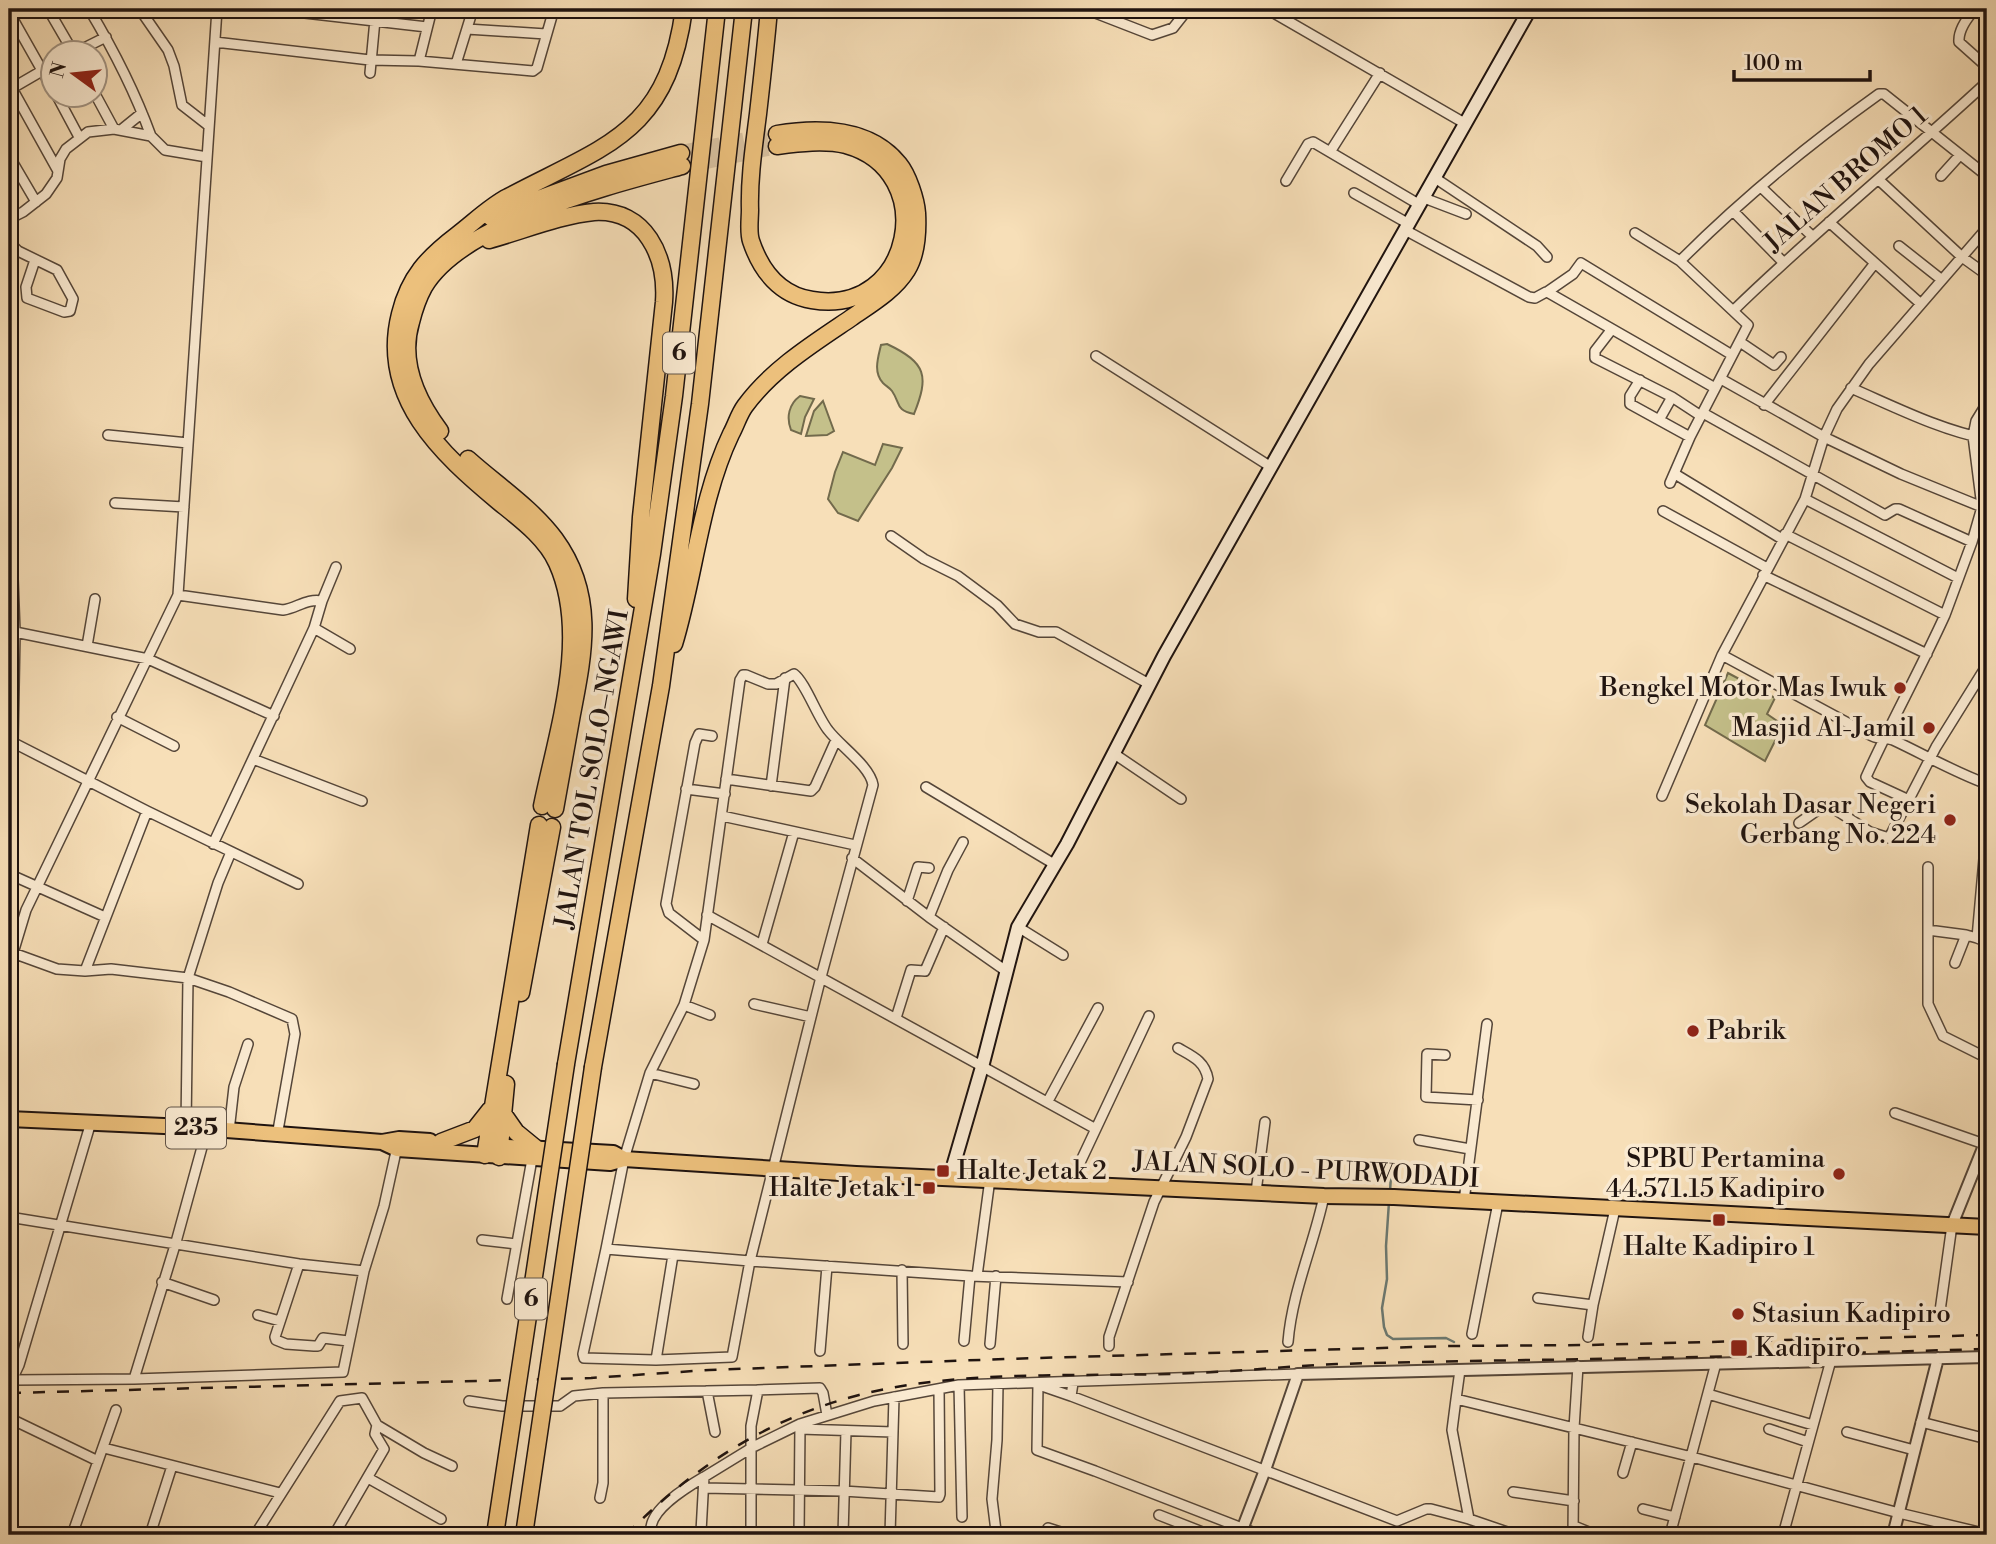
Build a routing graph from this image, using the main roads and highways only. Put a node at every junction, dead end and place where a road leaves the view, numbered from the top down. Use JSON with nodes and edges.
{"nodes":[{"id":1,"x":684,"y":9,"type":"edge"},
{"id":2,"x":717,"y":9,"type":"edge"},
{"id":3,"x":744,"y":9,"type":"edge"},
{"id":4,"x":769,"y":9,"type":"edge"},
{"id":5,"x":1530,"y":9,"type":"edge"},
{"id":6,"x":471,"y":224,"type":"junction"},
{"id":7,"x":469,"y":246,"type":"junction"},
{"id":8,"x":661,"y":686,"type":"junction"},
{"id":9,"x":630,"y":696,"type":"junction"},
{"id":10,"x":545,"y":826,"type":"dead end"},
{"id":11,"x":497,"y":1110,"type":"junction"},
{"id":12,"x":9,"y":1119,"type":"edge"},
{"id":13,"x":431,"y":1145,"type":"junction"},
{"id":14,"x":492,"y":1151,"type":"junction"},
{"id":15,"x":535,"y":1154,"type":"junction"},
{"id":16,"x":950,"y":1177,"type":"junction"},
{"id":17,"x":1987,"y":1227,"type":"edge"},
{"id":18,"x":495,"y":1535,"type":"edge"},
{"id":19,"x":524,"y":1535,"type":"edge"}],
"edges":[{"from":1,"to":6,"type":"highway"},
{"from":2,"to":9,"type":"highway","name":"JALAN TOL SOLO–NGAWI","number":"6"},
{"from":3,"to":8,"type":"highway","name":"JALAN TOL SOLO–NGAWI","number":"6"},
{"from":4,"to":8,"type":"highway"},
{"from":5,"to":16,"type":"main road"},
{"from":6,"to":7,"type":"highway"},
{"from":6,"to":7,"type":"highway"},
{"from":7,"to":9,"type":"highway"},
{"from":8,"to":19,"type":"highway","name":"JALAN TOL SOLO–NGAWI","number":"6","bridge":true},
{"from":9,"to":18,"type":"highway","name":"JALAN TOL SOLO–NGAWI","number":"6","bridge":true},
{"from":10,"to":11,"type":"highway"},
{"from":11,"to":13,"type":"highway"},
{"from":11,"to":14,"type":"highway"},
{"from":11,"to":15,"type":"highway"},
{"from":12,"to":13,"type":"main road","name":"JALAN SOLO - PURWODADI","number":"235"},
{"from":13,"to":14,"type":"main road","name":"JALAN SOLO - PURWODADI","number":"235"},
{"from":14,"to":15,"type":"main road","name":"JALAN SOLO - PURWODADI","number":"235"},
{"from":15,"to":16,"type":"main road","name":"JALAN SOLO - PURWODADI","number":"235"},
{"from":16,"to":17,"type":"main road","name":"JALAN SOLO - PURWODADI","number":"235"}]}
